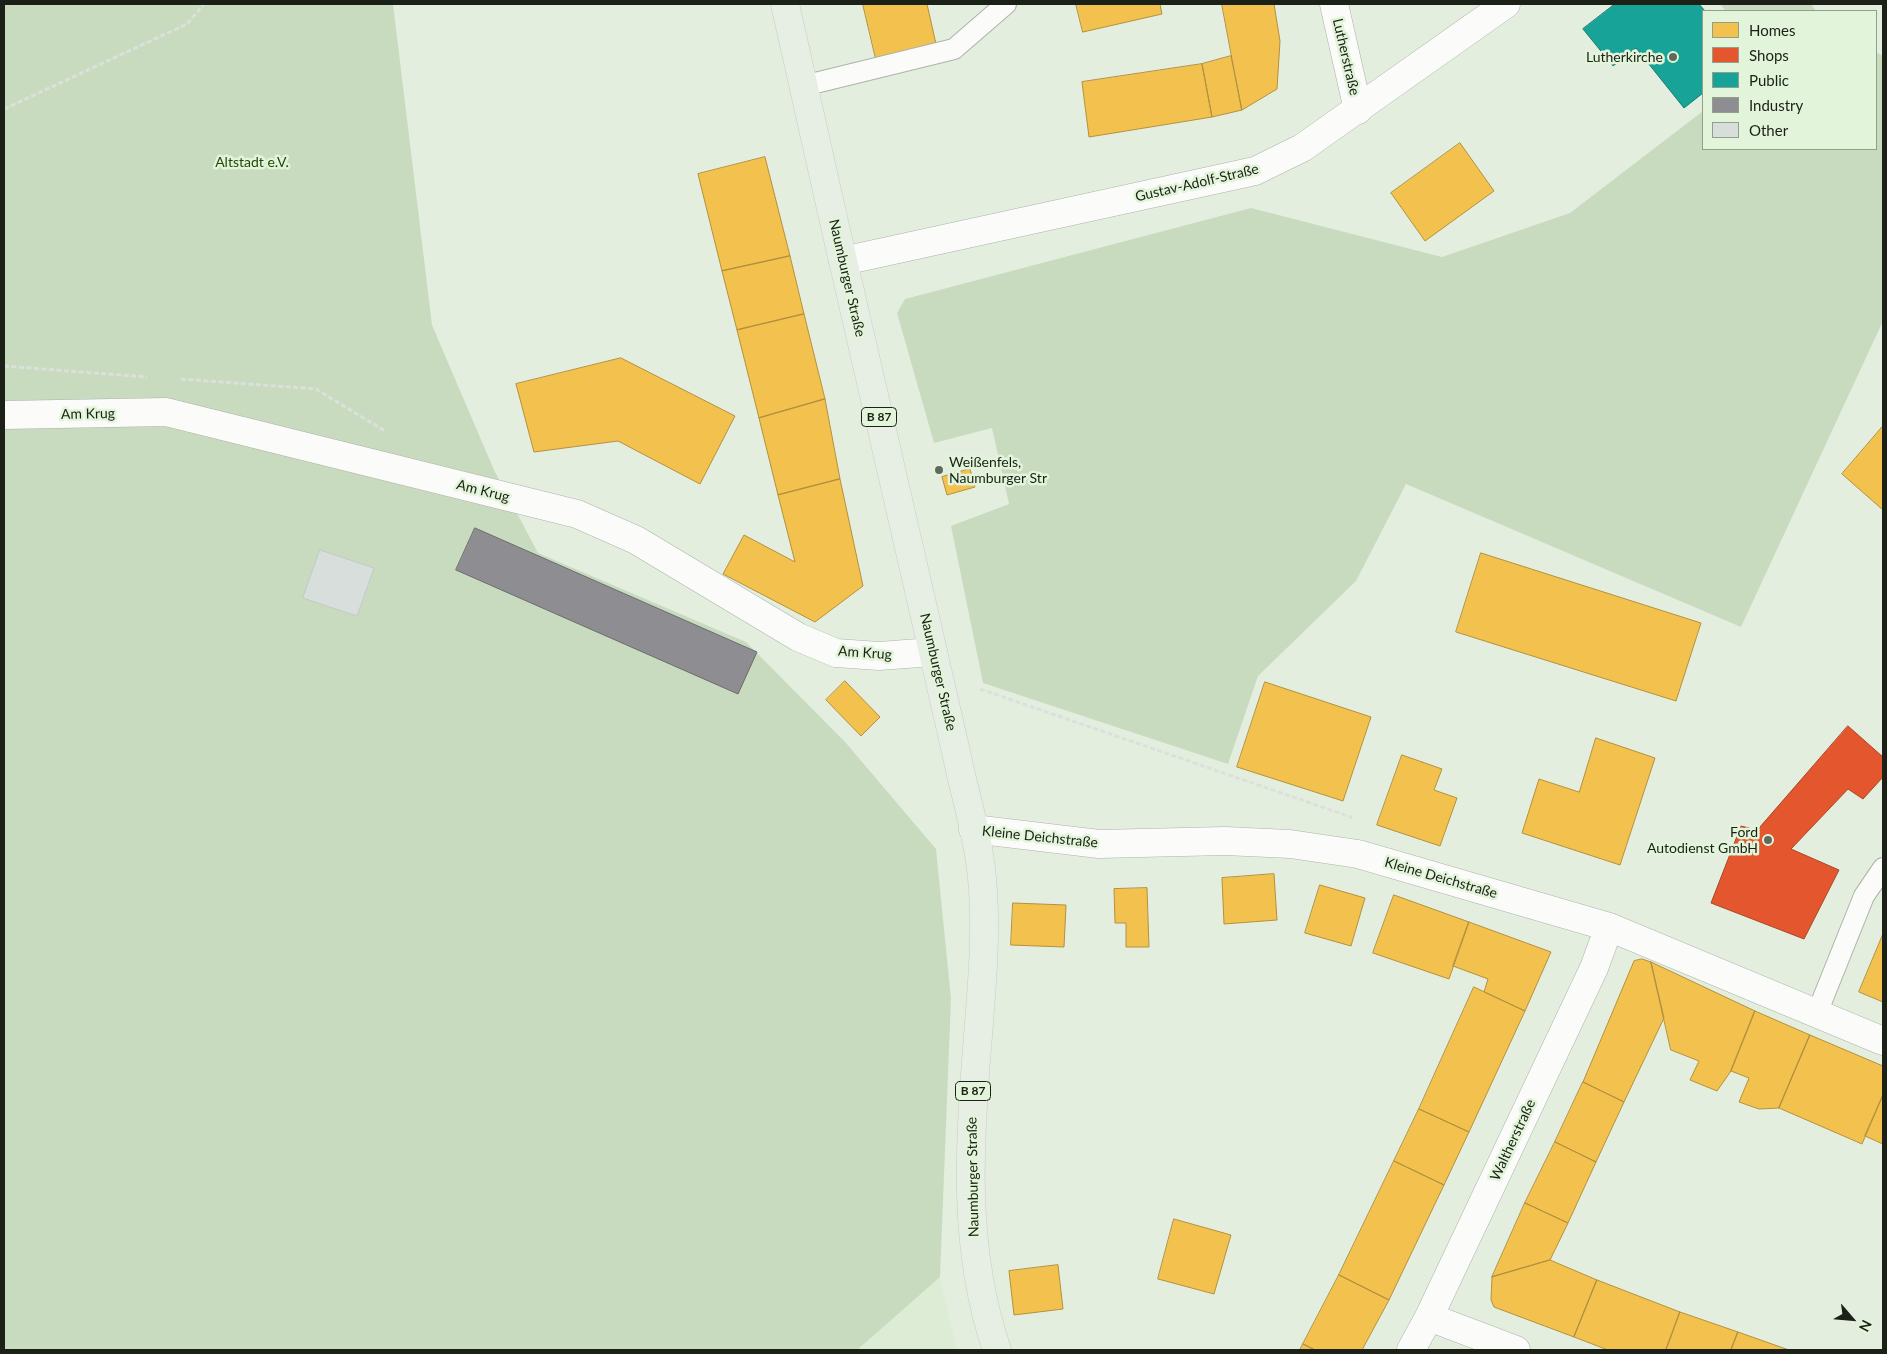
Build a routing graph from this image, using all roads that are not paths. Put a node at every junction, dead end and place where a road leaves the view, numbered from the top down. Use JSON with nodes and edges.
{"nodes":[{"id":1,"x":785,"y":4,"type":"edge"},
{"id":2,"x":1006,"y":4,"type":"edge"},
{"id":3,"x":1334,"y":4,"type":"edge"},
{"id":4,"x":1506,"y":4,"type":"edge"},
{"id":5,"x":803,"y":86,"type":"junction"},
{"id":6,"x":1358,"y":110,"type":"junction"},
{"id":7,"x":843,"y":261,"type":"junction"},
{"id":8,"x":4,"y":415,"type":"edge"},
{"id":9,"x":933,"y":652,"type":"junction"},
{"id":10,"x":973,"y":829,"type":"junction"},
{"id":11,"x":1883,"y":868,"type":"edge"},
{"id":12,"x":1609,"y":927,"type":"junction"},
{"id":13,"x":1817,"y":1013,"type":"junction"},
{"id":14,"x":1883,"y":1041,"type":"edge"},
{"id":15,"x":1429,"y":1317,"type":"junction"},
{"id":16,"x":997,"y":1350,"type":"edge"},
{"id":17,"x":1410,"y":1350,"type":"edge"},
{"id":18,"x":1516,"y":1350,"type":"edge"}],
"edges":[{"from":1,"to":5,"type":"main road","name":"Naumburger Straße","number":"B 87"},
{"from":2,"to":5,"type":"lane"},
{"from":3,"to":6,"type":"street","name":"Lutherstraße"},
{"from":4,"to":6,"type":"street","name":"Gustav-Adolf-Straße"},
{"from":5,"to":7,"type":"main road","name":"Naumburger Straße","number":"B 87"},
{"from":6,"to":7,"type":"street","name":"Gustav-Adolf-Straße"},
{"from":7,"to":9,"type":"main road","name":"Naumburger Straße","number":"B 87"},
{"from":8,"to":9,"type":"street","name":"Am Krug"},
{"from":9,"to":10,"type":"main road","name":"Naumburger Straße","number":"B 87"},
{"from":10,"to":12,"type":"street","name":"Kleine Deichstraße"},
{"from":10,"to":16,"type":"main road","name":"Naumburger Straße","number":"B 87"},
{"from":11,"to":13,"type":"lane"},
{"from":12,"to":13,"type":"street","name":"Kleine Deichstraße"},
{"from":12,"to":15,"type":"street","name":"Waltherstraße"},
{"from":13,"to":14,"type":"street","name":"Kleine Deichstraße"},
{"from":15,"to":17,"type":"street","name":"Waltherstraße"},
{"from":15,"to":18,"type":"street"}]}
